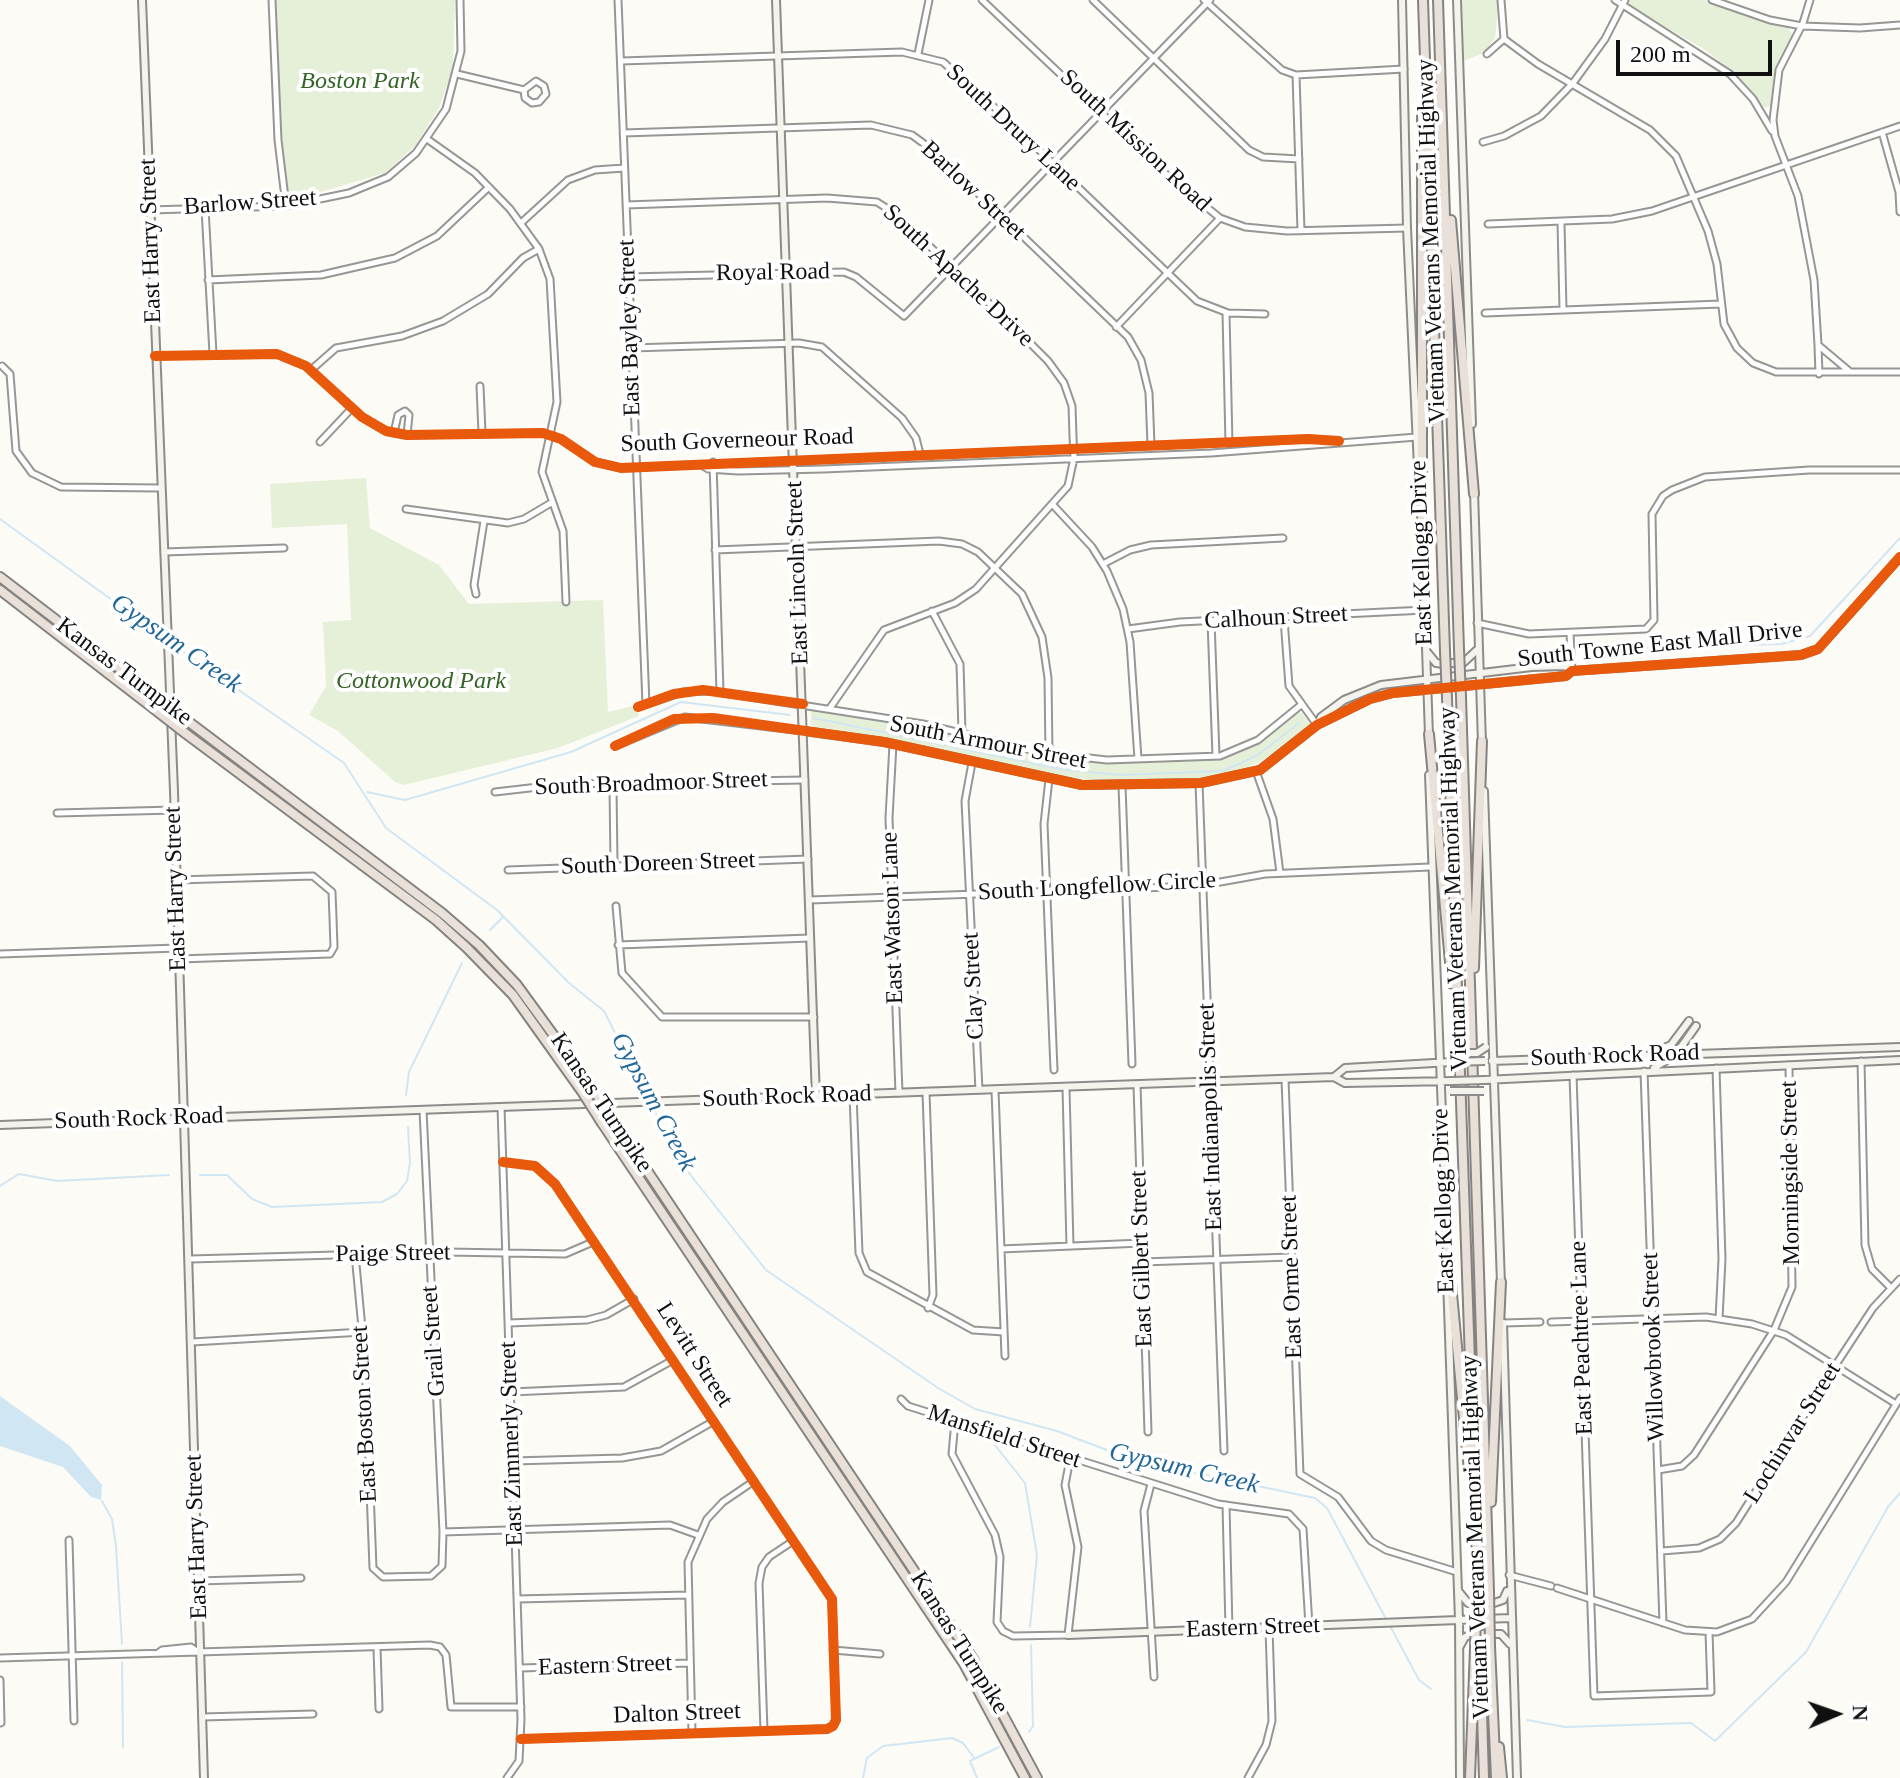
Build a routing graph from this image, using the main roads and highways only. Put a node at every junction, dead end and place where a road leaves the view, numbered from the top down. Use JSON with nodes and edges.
{"nodes":[{"id":1,"x":142,"y":0,"type":"edge"},
{"id":2,"x":776,"y":0,"type":"edge"},
{"id":3,"x":1402,"y":0,"type":"edge"},
{"id":4,"x":1423,"y":0,"type":"edge"},
{"id":5,"x":1438,"y":0,"type":"edge"},
{"id":6,"x":1457,"y":0,"type":"edge"},
{"id":7,"x":1440,"y":94,"type":"junction"},
{"id":8,"x":1474,"y":494,"type":"junction"},
{"id":9,"x":1422,"y":533,"type":"junction"},
{"id":10,"x":1900,"y":557,"type":"edge"},
{"id":11,"x":0,"y":577,"type":"edge"},
{"id":12,"x":0,"y":590,"type":"edge"},
{"id":13,"x":1478,"y":646,"type":"junction"},
{"id":14,"x":1426,"y":648,"type":"junction"},
{"id":15,"x":1572,"y":671,"type":"junction"},
{"id":16,"x":1480,"y":674,"type":"junction"},
{"id":17,"x":1427,"y":678,"type":"junction"},
{"id":18,"x":1480,"y":683,"type":"junction"},
{"id":19,"x":1427,"y":689,"type":"junction"},
{"id":20,"x":1317,"y":725,"type":"junction"},
{"id":21,"x":804,"y":731,"type":"junction"},
{"id":22,"x":1429,"y":734,"type":"junction"},
{"id":23,"x":1482,"y":741,"type":"junction"},
{"id":24,"x":1492,"y":1033,"type":"junction"},
{"id":25,"x":1690,"y":1035,"type":"junction"},
{"id":26,"x":1438,"y":1041,"type":"junction"},
{"id":27,"x":1459,"y":1045,"type":"junction"},
{"id":28,"x":1472,"y":1045,"type":"junction"},
{"id":29,"x":1900,"y":1047,"type":"edge"},
{"id":30,"x":1709,"y":1053,"type":"junction"},
{"id":31,"x":1676,"y":1054,"type":"junction"},
{"id":32,"x":1644,"y":1055,"type":"junction"},
{"id":33,"x":1900,"y":1060,"type":"edge"},
{"id":34,"x":1489,"y":1061,"type":"junction"},
{"id":35,"x":1438,"y":1062,"type":"junction"},
{"id":36,"x":1648,"y":1070,"type":"junction"},
{"id":37,"x":1334,"y":1077,"type":"junction"},
{"id":38,"x":1494,"y":1079,"type":"junction"},
{"id":39,"x":1439,"y":1082,"type":"junction"},
{"id":40,"x":816,"y":1098,"type":"junction"},
{"id":41,"x":1495,"y":1103,"type":"junction"},
{"id":42,"x":1441,"y":1104,"type":"junction"},
{"id":43,"x":184,"y":1117,"type":"junction"},
{"id":44,"x":0,"y":1125,"type":"edge"},
{"id":45,"x":1447,"y":1242,"type":"junction"},
{"id":46,"x":1501,"y":1282,"type":"junction"},
{"id":47,"x":1476,"y":1544,"type":"junction"},
{"id":48,"x":1488,"y":1567,"type":"junction"},
{"id":49,"x":1509,"y":1585,"type":"junction"},
{"id":50,"x":1458,"y":1589,"type":"junction"},
{"id":51,"x":1510,"y":1618,"type":"junction"},
{"id":52,"x":1459,"y":1620,"type":"junction"},
{"id":53,"x":1068,"y":1635,"type":"road end"},
{"id":54,"x":1477,"y":1647,"type":"junction"},
{"id":55,"x":1511,"y":1647,"type":"junction"},
{"id":56,"x":1459,"y":1650,"type":"junction"},
{"id":57,"x":1491,"y":1663,"type":"junction"},
{"id":58,"x":204,"y":1778,"type":"edge"},
{"id":59,"x":1023,"y":1778,"type":"edge"},
{"id":60,"x":1037,"y":1778,"type":"edge"},
{"id":61,"x":1460,"y":1778,"type":"edge"},
{"id":62,"x":1470,"y":1778,"type":"edge"},
{"id":63,"x":1484,"y":1778,"type":"edge"},
{"id":64,"x":1496,"y":1778,"type":"edge"},
{"id":65,"x":1502,"y":1778,"type":"edge"},
{"id":66,"x":1517,"y":1778,"type":"edge"}],
"edges":[{"from":1,"to":43,"type":"main road","name":"East Harry Street"},
{"from":2,"to":21,"type":"main road","name":"East Lincoln Street"},
{"from":3,"to":9,"type":"main road","name":"East Kellogg Drive"},
{"from":4,"to":9,"type":"highway"},
{"from":4,"to":27,"type":"highway","name":"Vietnam Veterans Memorial Highway","bridge":true},
{"from":5,"to":7,"type":"highway","name":"Vietnam Veterans Memorial Highway"},
{"from":6,"to":8,"type":"main road"},
{"from":7,"to":8,"type":"highway"},
{"from":7,"to":28,"type":"highway","name":"Vietnam Veterans Memorial Highway","bridge":true},
{"from":8,"to":13,"type":"main road"},
{"from":9,"to":14,"type":"main road","name":"East Kellogg Drive"},
{"from":10,"to":15,"type":"main road","name":"South Towne East Mall Drive"},
{"from":11,"to":60,"type":"highway","name":"Kansas Turnpike","bridge":true},
{"from":12,"to":59,"type":"highway","name":"Kansas Turnpike","bridge":true},
{"from":13,"to":14,"type":"main road"},
{"from":13,"to":16,"type":"main road"},
{"from":14,"to":17,"type":"main road","name":"East Kellogg Drive"},
{"from":15,"to":16,"type":"main road","name":"South Towne East Mall Drive"},
{"from":15,"to":18,"type":"main road","name":"South Towne East Mall Drive"},
{"from":16,"to":17,"type":"main road","name":"South Armour Street"},
{"from":16,"to":18,"type":"main road"},
{"from":17,"to":19,"type":"main road","name":"East Kellogg Drive"},
{"from":17,"to":20,"type":"main road","name":"South Armour Street"},
{"from":18,"to":19,"type":"main road","name":"South Armour Street"},
{"from":18,"to":23,"type":"main road"},
{"from":19,"to":20,"type":"main road","name":"South Armour Street"},
{"from":19,"to":22,"type":"main road","name":"East Kellogg Drive"},
{"from":20,"to":21,"type":"main road","name":"South Armour Street"},
{"from":21,"to":40,"type":"main road","name":"East Lincoln Street"},
{"from":22,"to":26,"type":"main road","name":"East Kellogg Drive"},
{"from":22,"to":27,"type":"highway"},
{"from":23,"to":24,"type":"main road"},
{"from":23,"to":28,"type":"highway"},
{"from":24,"to":26,"type":"main road","bridge":true},
{"from":24,"to":34,"type":"main road"},
{"from":25,"to":30,"type":"main road"},
{"from":25,"to":31,"type":"main road"},
{"from":25,"to":32,"type":"main road"},
{"from":26,"to":35,"type":"main road","name":"East Kellogg Drive"},
{"from":27,"to":47,"type":"highway","name":"Vietnam Veterans Memorial Highway"},
{"from":28,"to":48,"type":"highway","name":"Vietnam Veterans Memorial Highway"},
{"from":29,"to":30,"type":"main road","name":"South Rock Road"},
{"from":30,"to":31,"type":"main road","name":"South Rock Road"},
{"from":31,"to":32,"type":"main road","name":"South Rock Road"},
{"from":31,"to":36,"type":"main road"},
{"from":32,"to":34,"type":"main road","name":"South Rock Road"},
{"from":33,"to":36,"type":"main road","name":"South Rock Road"},
{"from":34,"to":35,"type":"main road","name":"South Rock Road","bridge":true},
{"from":34,"to":38,"type":"main road"},
{"from":35,"to":37,"type":"main road","name":"South Rock Road"},
{"from":35,"to":39,"type":"main road","name":"East Kellogg Drive"},
{"from":36,"to":38,"type":"main road","name":"South Rock Road"},
{"from":37,"to":39,"type":"main road","name":"South Rock Road"},
{"from":37,"to":40,"type":"main road","name":"South Rock Road"},
{"from":38,"to":39,"type":"main road","name":"South Rock Road","bridge":true},
{"from":38,"to":41,"type":"main road"},
{"from":39,"to":42,"type":"main road","name":"East Kellogg Drive"},
{"from":40,"to":43,"type":"main road","name":"South Rock Road"},
{"from":41,"to":42,"type":"main road","bridge":true},
{"from":41,"to":46,"type":"main road"},
{"from":42,"to":45,"type":"main road","name":"East Kellogg Drive"},
{"from":43,"to":44,"type":"main road","name":"South Rock Road"},
{"from":43,"to":58,"type":"main road","name":"East Harry Street"},
{"from":45,"to":47,"type":"highway"},
{"from":45,"to":50,"type":"main road","name":"East Kellogg Drive"},
{"from":46,"to":48,"type":"highway"},
{"from":46,"to":49,"type":"main road"},
{"from":47,"to":54,"type":"highway","name":"Vietnam Veterans Memorial Highway","bridge":true},
{"from":48,"to":57,"type":"highway","name":"Vietnam Veterans Memorial Highway","bridge":true},
{"from":49,"to":50,"type":"main road"},
{"from":49,"to":51,"type":"main road"},
{"from":50,"to":52,"type":"main road","name":"East Kellogg Drive"},
{"from":51,"to":52,"type":"main road","name":"Eastern Street"},
{"from":51,"to":55,"type":"main road"},
{"from":52,"to":53,"type":"main road","name":"Eastern Street"},
{"from":52,"to":56,"type":"main road","name":"East Kellogg Drive"},
{"from":54,"to":62,"type":"highway"},
{"from":54,"to":63,"type":"highway","name":"Vietnam Veterans Memorial Highway"},
{"from":55,"to":56,"type":"main road"},
{"from":55,"to":66,"type":"main road"},
{"from":56,"to":61,"type":"main road","name":"East Kellogg Drive"},
{"from":57,"to":64,"type":"highway","name":"Vietnam Veterans Memorial Highway"},
{"from":57,"to":65,"type":"highway"}]}
